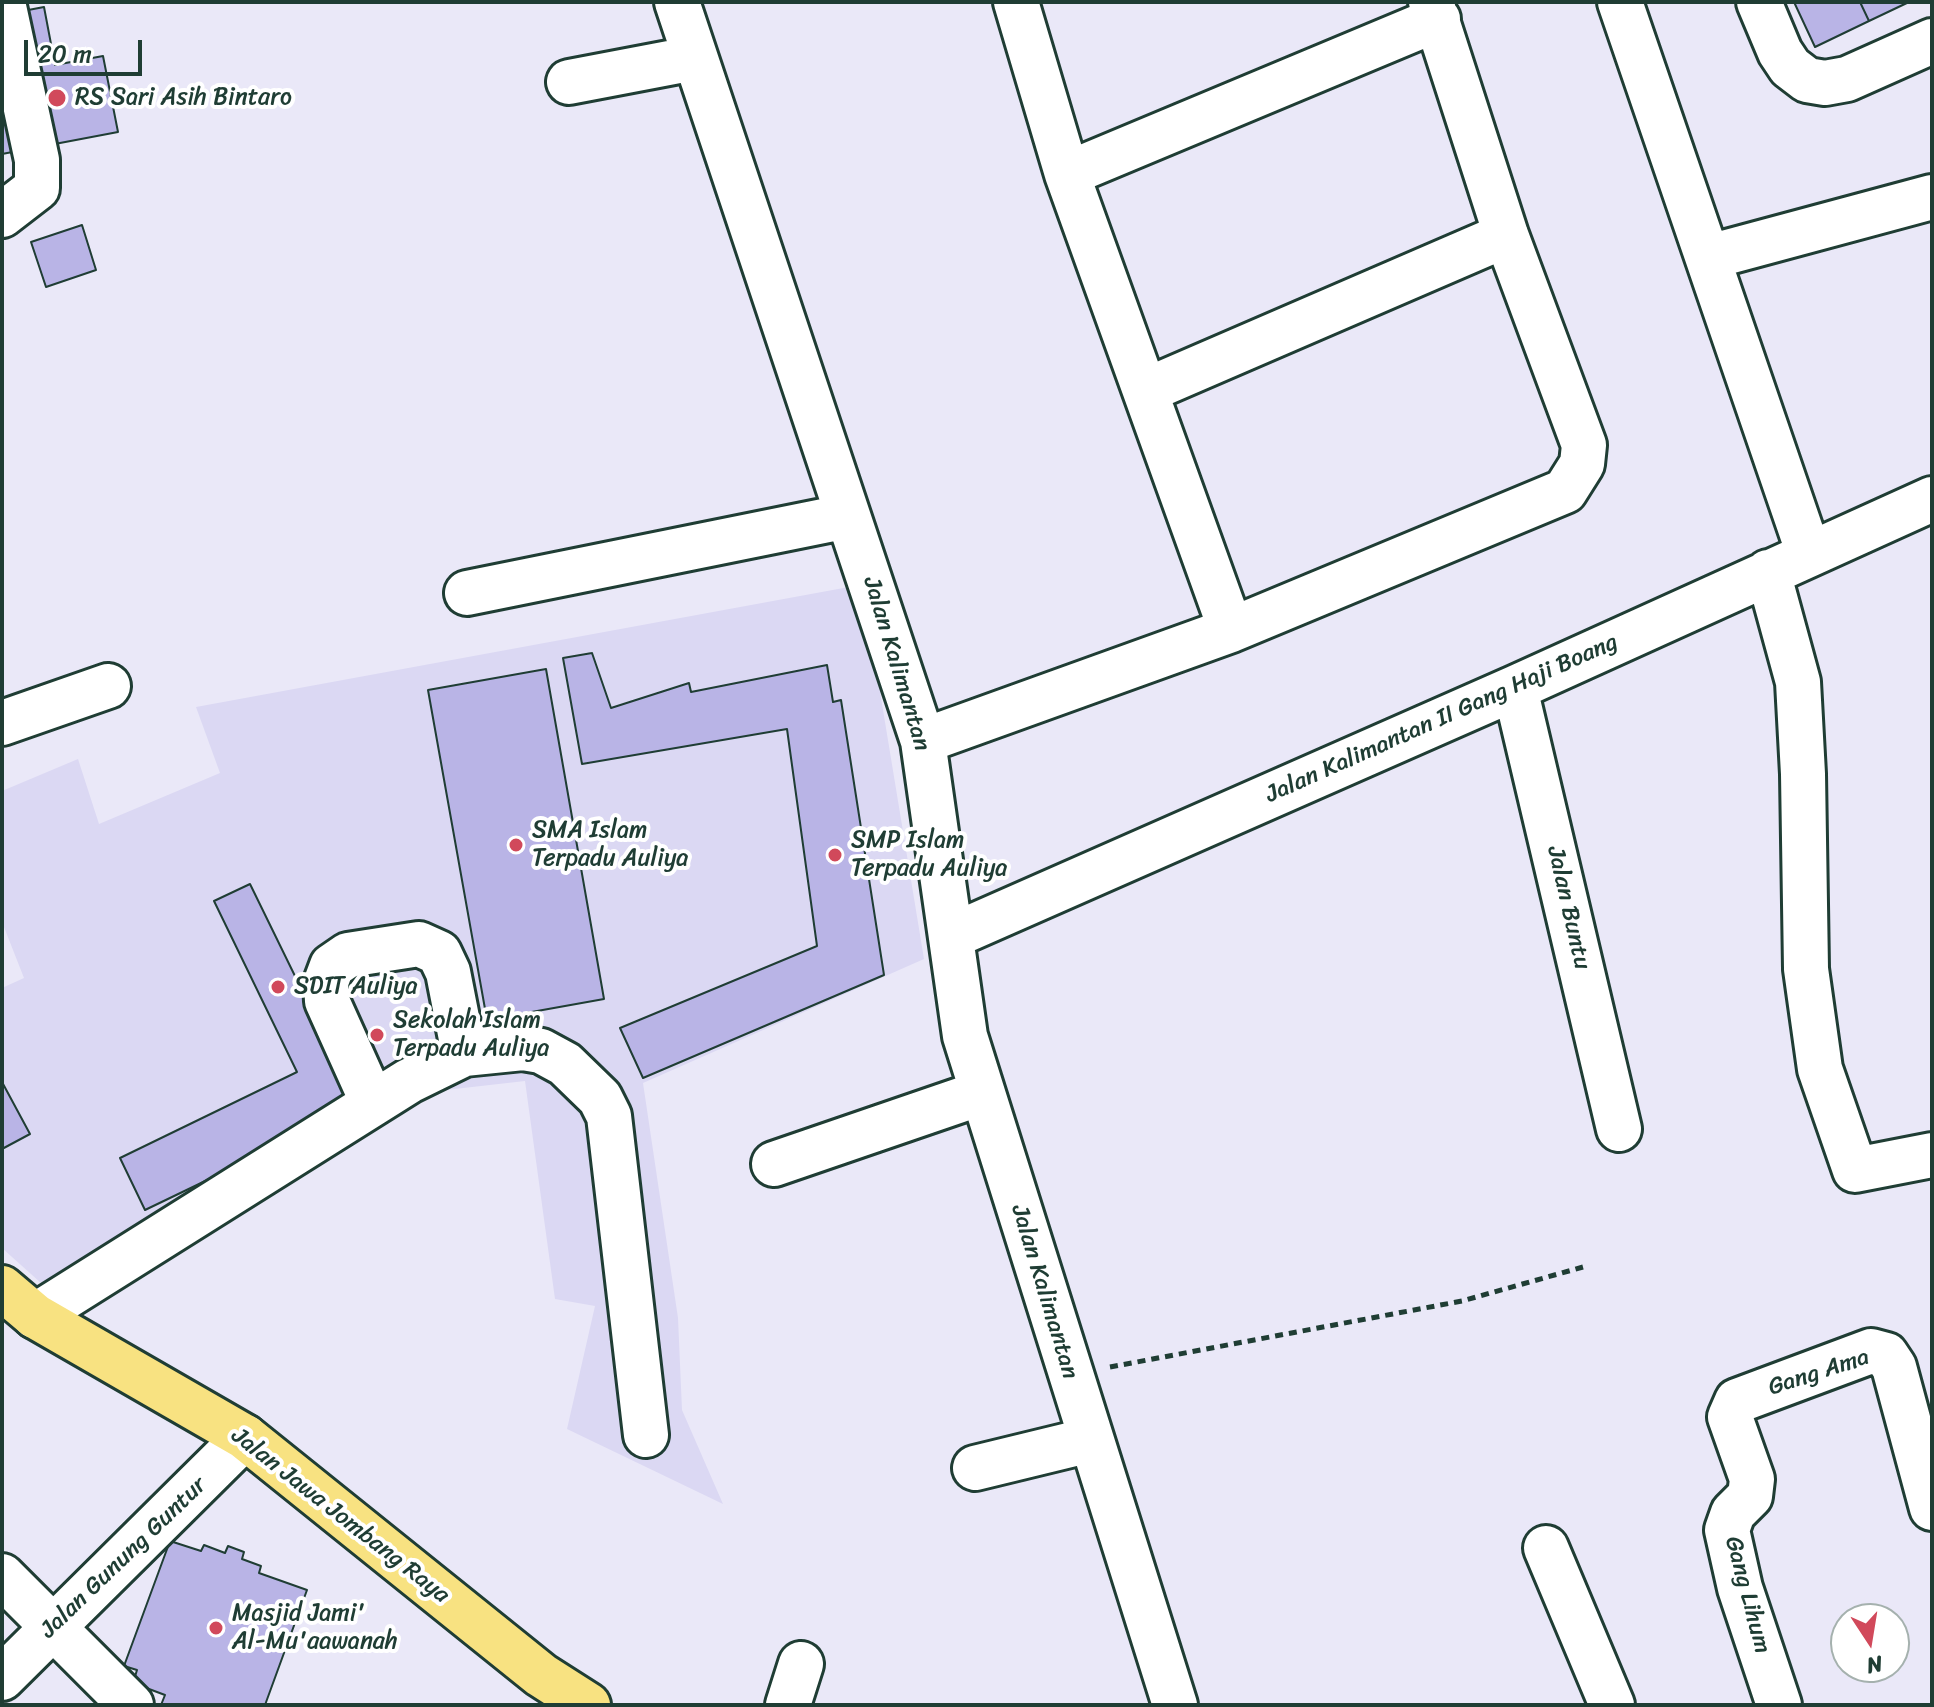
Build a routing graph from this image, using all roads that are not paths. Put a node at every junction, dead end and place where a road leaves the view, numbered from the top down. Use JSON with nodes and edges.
{"nodes":[{"id":1,"x":3,"y":2,"type":"edge"},
{"id":2,"x":677,"y":2,"type":"edge"},
{"id":3,"x":1016,"y":2,"type":"edge"},
{"id":4,"x":1620,"y":2,"type":"edge"},
{"id":5,"x":1759,"y":2,"type":"edge"},
{"id":6,"x":1435,"y":11,"type":"edge"},
{"id":7,"x":1932,"y":41,"type":"edge"},
{"id":8,"x":695,"y":58,"type":"junction"},
{"id":9,"x":569,"y":82,"type":"dead end"},
{"id":10,"x":1067,"y":174,"type":"junction"},
{"id":11,"x":1932,"y":197,"type":"edge"},
{"id":12,"x":2,"y":215,"type":"edge"},
{"id":13,"x":1506,"y":235,"type":"junction"},
{"id":14,"x":1709,"y":257,"type":"junction"},
{"id":15,"x":1145,"y":391,"type":"junction"},
{"id":16,"x":1932,"y":499,"type":"edge"},
{"id":17,"x":848,"y":516,"type":"junction"},
{"id":18,"x":1809,"y":554,"type":"junction"},
{"id":19,"x":1768,"y":572,"type":"junction"},
{"id":20,"x":467,"y":593,"type":"dead end"},
{"id":21,"x":1231,"y":630,"type":"junction"},
{"id":22,"x":108,"y":686,"type":"dead end"},
{"id":23,"x":1515,"y":688,"type":"junction"},
{"id":24,"x":2,"y":723,"type":"edge"},
{"id":25,"x":923,"y":741,"type":"junction"},
{"id":26,"x":952,"y":936,"type":"junction"},
{"id":27,"x":464,"y":1054,"type":"junction"},
{"id":28,"x":981,"y":1093,"type":"junction"},
{"id":29,"x":372,"y":1101,"type":"junction"},
{"id":30,"x":1619,"y":1129,"type":"dead end"},
{"id":31,"x":1932,"y":1155,"type":"edge"},
{"id":32,"x":774,"y":1164,"type":"dead end"},
{"id":33,"x":2,"y":1288,"type":"edge"},
{"id":34,"x":35,"y":1316,"type":"junction"},
{"id":35,"x":1737,"y":1401,"type":"joint"},
{"id":36,"x":646,"y":1435,"type":"dead end"},
{"id":37,"x":245,"y":1437,"type":"junction"},
{"id":38,"x":1090,"y":1440,"type":"junction"},
{"id":39,"x":975,"y":1468,"type":"dead end"},
{"id":40,"x":1932,"y":1508,"type":"edge"},
{"id":41,"x":1546,"y":1548,"type":"dead end"},
{"id":42,"x":2,"y":1576,"type":"edge"},
{"id":43,"x":52,"y":1627,"type":"junction"},
{"id":44,"x":801,"y":1664,"type":"dead end"},
{"id":45,"x":2,"y":1678,"type":"edge"},
{"id":46,"x":131,"y":1705,"type":"edge"},
{"id":47,"x":588,"y":1705,"type":"edge"},
{"id":48,"x":788,"y":1705,"type":"edge"},
{"id":49,"x":1175,"y":1705,"type":"edge"},
{"id":50,"x":1612,"y":1705,"type":"edge"},
{"id":51,"x":1779,"y":1705,"type":"edge"}],
"edges":[{"from":1,"to":12,"type":"street"},
{"from":2,"to":8,"type":"street","name":"Jalan Kalimantan"},
{"from":3,"to":10,"type":"street"},
{"from":4,"to":14,"type":"street"},
{"from":5,"to":7,"type":"street"},
{"from":6,"to":10,"type":"street"},
{"from":6,"to":13,"type":"street"},
{"from":8,"to":9,"type":"street"},
{"from":8,"to":17,"type":"street","name":"Jalan Kalimantan"},
{"from":10,"to":15,"type":"street"},
{"from":11,"to":14,"type":"street"},
{"from":13,"to":15,"type":"street"},
{"from":13,"to":21,"type":"street"},
{"from":14,"to":18,"type":"street"},
{"from":15,"to":21,"type":"street"},
{"from":16,"to":18,"type":"street","name":"Jalan Kalimantan II Gang Haji Boang"},
{"from":17,"to":20,"type":"street"},
{"from":17,"to":25,"type":"street","name":"Jalan Kalimantan"},
{"from":18,"to":19,"type":"street","name":"Jalan Kalimantan II Gang Haji Boang"},
{"from":19,"to":23,"type":"street","name":"Jalan Kalimantan II Gang Haji Boang"},
{"from":19,"to":31,"type":"street"},
{"from":21,"to":25,"type":"street"},
{"from":22,"to":24,"type":"street"},
{"from":23,"to":26,"type":"street","name":"Jalan Kalimantan II Gang Haji Boang"},
{"from":23,"to":30,"type":"street","name":"Jalan Buntu"},
{"from":25,"to":26,"type":"street","name":"Jalan Kalimantan"},
{"from":26,"to":28,"type":"street","name":"Jalan Kalimantan"},
{"from":27,"to":29,"type":"street"},
{"from":27,"to":29,"type":"street"},
{"from":27,"to":36,"type":"street"},
{"from":28,"to":32,"type":"street"},
{"from":28,"to":38,"type":"street","name":"Jalan Kalimantan"},
{"from":29,"to":34,"type":"street"},
{"from":33,"to":34,"type":"main road","name":"Jalan Jawa Jombang Raya"},
{"from":34,"to":37,"type":"main road","name":"Jalan Jawa Jombang Raya"},
{"from":35,"to":40,"type":"street","name":"Gang Ama"},
{"from":35,"to":51,"type":"street","name":"Gang Lihum"},
{"from":37,"to":43,"type":"street","name":"Jalan Gunung Guntur"},
{"from":37,"to":47,"type":"main road","name":"Jalan Jawa Jombang Raya"},
{"from":38,"to":39,"type":"street"},
{"from":38,"to":49,"type":"street","name":"Jalan Kalimantan"},
{"from":41,"to":50,"type":"street"},
{"from":42,"to":43,"type":"street"},
{"from":43,"to":45,"type":"street","name":"Jalan Gunung Guntur"},
{"from":43,"to":46,"type":"street"},
{"from":44,"to":48,"type":"street"}]}
